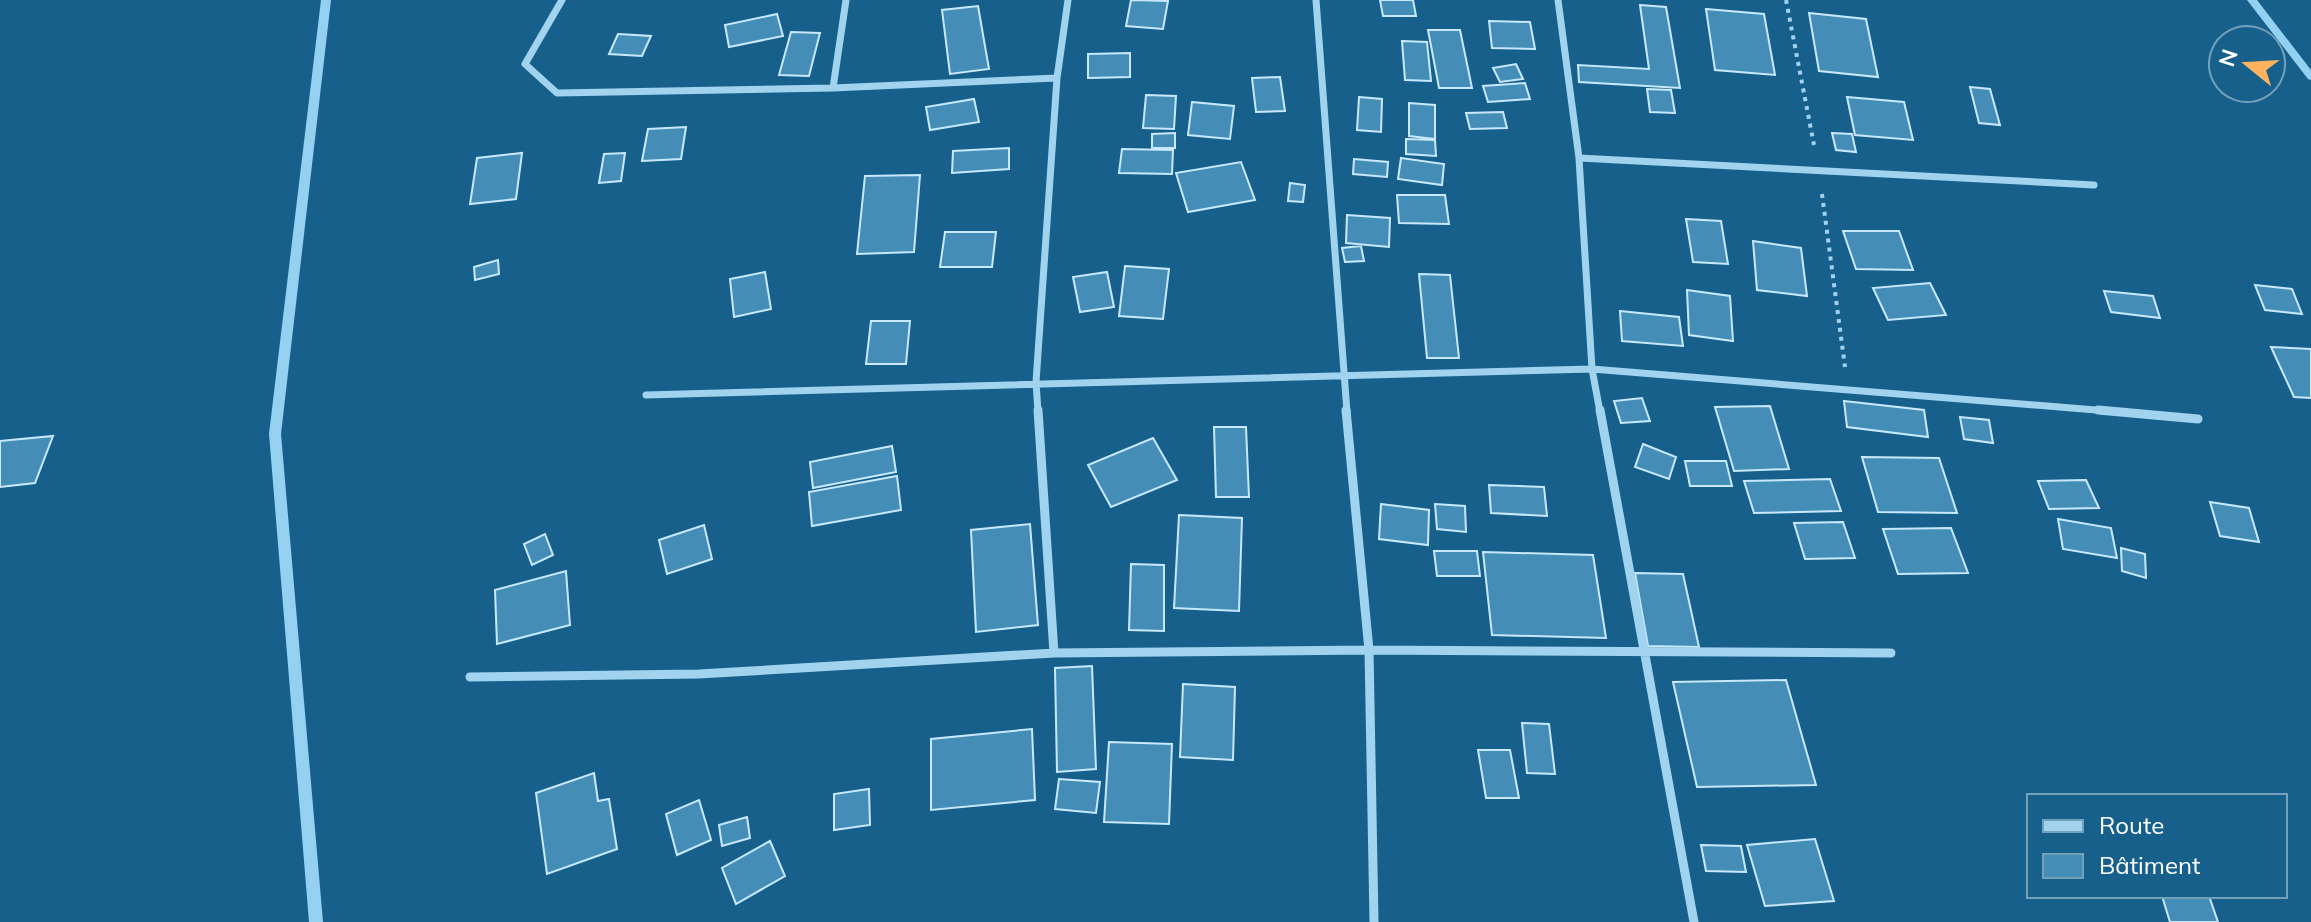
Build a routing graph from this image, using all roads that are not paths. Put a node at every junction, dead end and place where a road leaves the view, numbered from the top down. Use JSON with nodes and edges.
{"nodes":[{"id":1,"x":562,"y":0,"type":"edge"},
{"id":2,"x":846,"y":0,"type":"edge"},
{"id":3,"x":1068,"y":0,"type":"edge"},
{"id":4,"x":1316,"y":0,"type":"edge"},
{"id":5,"x":1558,"y":0,"type":"edge"},
{"id":6,"x":1057,"y":78,"type":"junction"},
{"id":7,"x":833,"y":88,"type":"junction"},
{"id":8,"x":1579,"y":158,"type":"junction"},
{"id":9,"x":2094,"y":185,"type":"dead end"},
{"id":10,"x":1592,"y":369,"type":"junction"},
{"id":11,"x":1343,"y":375,"type":"junction"},
{"id":12,"x":1036,"y":382,"type":"junction"},
{"id":13,"x":646,"y":395,"type":"dead end"},
{"id":14,"x":2198,"y":419,"type":"dead end"},
{"id":15,"x":1369,"y":650,"type":"junction"},
{"id":16,"x":1054,"y":653,"type":"junction"},
{"id":17,"x":1891,"y":653,"type":"dead end"},
{"id":18,"x":1644,"y":654,"type":"junction"},
{"id":19,"x":470,"y":677,"type":"dead end"},
{"id":20,"x":1374,"y":922,"type":"edge"},
{"id":21,"x":1694,"y":922,"type":"edge"}],
"edges":[{"from":1,"to":7,"type":"street"},
{"from":2,"to":7,"type":"street"},
{"from":3,"to":6,"type":"street"},
{"from":4,"to":11,"type":"street"},
{"from":5,"to":8,"type":"street"},
{"from":6,"to":7,"type":"street"},
{"from":6,"to":12,"type":"street"},
{"from":8,"to":9,"type":"street"},
{"from":8,"to":10,"type":"street"},
{"from":10,"to":11,"type":"street"},
{"from":10,"to":14,"type":"street"},
{"from":10,"to":18,"type":"street"},
{"from":11,"to":12,"type":"street"},
{"from":11,"to":15,"type":"street"},
{"from":12,"to":13,"type":"street"},
{"from":12,"to":16,"type":"street"},
{"from":15,"to":16,"type":"street"},
{"from":15,"to":18,"type":"street"},
{"from":15,"to":20,"type":"street"},
{"from":16,"to":19,"type":"street"},
{"from":17,"to":18,"type":"street"},
{"from":18,"to":21,"type":"street"}]}
